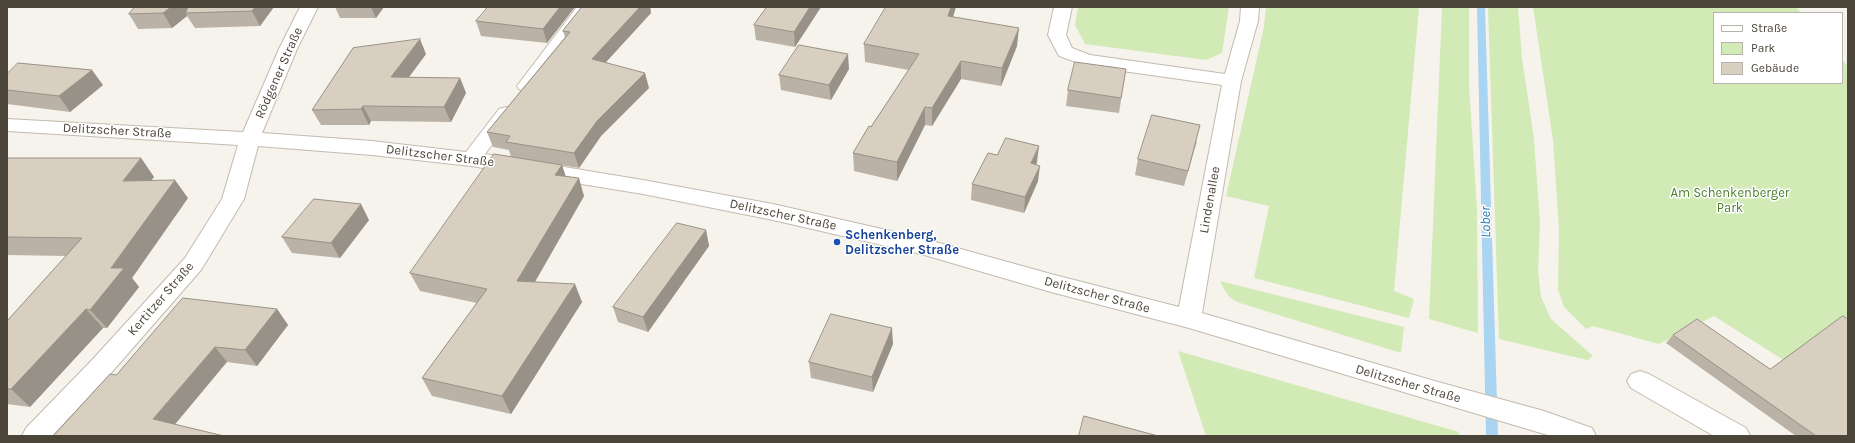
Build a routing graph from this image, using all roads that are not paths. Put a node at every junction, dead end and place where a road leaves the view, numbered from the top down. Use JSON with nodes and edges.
{"nodes":[{"id":1,"x":309,"y":7,"type":"edge"},
{"id":2,"x":586,"y":7,"type":"edge"},
{"id":3,"x":1063,"y":7,"type":"edge"},
{"id":4,"x":1250,"y":7,"type":"edge"},
{"id":5,"x":1232,"y":81,"type":"junction"},
{"id":6,"x":7,"y":125,"type":"edge"},
{"id":7,"x":250,"y":139,"type":"junction"},
{"id":8,"x":471,"y":159,"type":"junction"},
{"id":9,"x":1189,"y":319,"type":"junction"},
{"id":10,"x":1640,"y":381,"type":"dead end"},
{"id":11,"x":35,"y":436,"type":"edge"},
{"id":12,"x":1583,"y":436,"type":"edge"},
{"id":13,"x":1737,"y":436,"type":"edge"}],
"edges":[{"from":1,"to":7,"type":"street","name":"Rödgener Straße"},
{"from":2,"to":8,"type":"street"},
{"from":3,"to":5,"type":"street"},
{"from":4,"to":5,"type":"street","name":"Lindenallee"},
{"from":5,"to":9,"type":"street","name":"Lindenallee"},
{"from":6,"to":7,"type":"street","name":"Delitzscher Straße"},
{"from":7,"to":8,"type":"street","name":"Delitzscher Straße"},
{"from":7,"to":11,"type":"street","name":"Kertitzer Straße"},
{"from":8,"to":9,"type":"street","name":"Delitzscher Straße"},
{"from":9,"to":12,"type":"street","name":"Delitzscher Straße"},
{"from":10,"to":13,"type":"street"}]}
